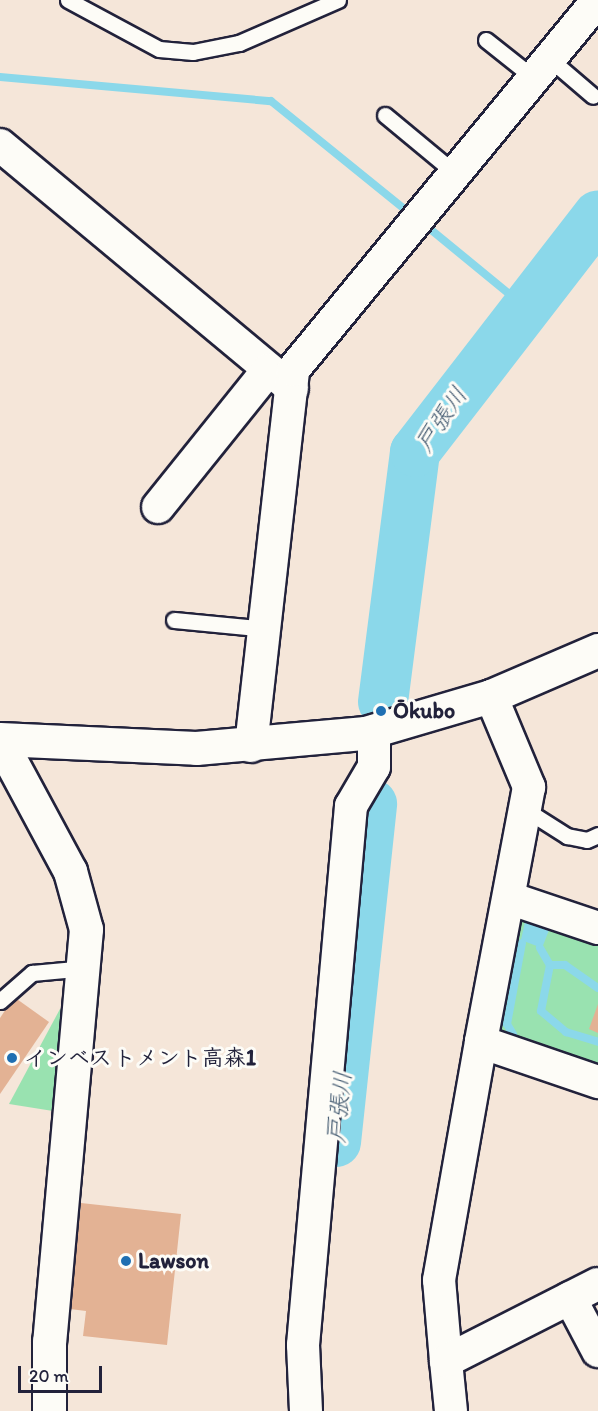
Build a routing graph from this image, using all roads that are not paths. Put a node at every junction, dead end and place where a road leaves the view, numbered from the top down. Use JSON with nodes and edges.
{"nodes":[{"id":1,"x":68,"y":0,"type":"edge"},
{"id":2,"x":338,"y":0,"type":"edge"},
{"id":3,"x":598,"y":0,"type":"edge"},
{"id":4,"x":486,"y":40,"type":"dead end"},
{"id":5,"x":543,"y":70,"type":"junction"},
{"id":6,"x":593,"y":96,"type":"dead end"},
{"id":7,"x":385,"y":115,"type":"dead end"},
{"id":8,"x":0,"y":146,"type":"edge"},
{"id":9,"x":456,"y":174,"type":"junction"},
{"id":10,"x":280,"y":379,"type":"junction"},
{"id":11,"x":158,"y":507,"type":"dead end"},
{"id":12,"x":174,"y":620,"type":"dead end"},
{"id":13,"x":268,"y":629,"type":"junction"},
{"id":14,"x":598,"y":650,"type":"edge"},
{"id":15,"x":492,"y":696,"type":"junction"},
{"id":16,"x":374,"y":731,"type":"junction"},
{"id":17,"x":0,"y":740,"type":"edge"},
{"id":18,"x":251,"y":746,"type":"junction"},
{"id":19,"x":526,"y":810,"type":"junction"},
{"id":20,"x":598,"y":835,"type":"edge"},
{"id":21,"x":509,"y":898,"type":"junction"},
{"id":22,"x":598,"y":928,"type":"edge"},
{"id":23,"x":86,"y":968,"type":"junction"},
{"id":24,"x":0,"y":1000,"type":"edge"},
{"id":25,"x":482,"y":1042,"type":"junction"},
{"id":26,"x":598,"y":1082,"type":"edge"},
{"id":27,"x":598,"y":1284,"type":"edge"},
{"id":28,"x":570,"y":1298,"type":"junction"},
{"id":29,"x":598,"y":1351,"type":"edge"},
{"id":30,"x":446,"y":1361,"type":"junction"},
{"id":31,"x":49,"y":1411,"type":"edge"},
{"id":32,"x":306,"y":1411,"type":"edge"},
{"id":33,"x":451,"y":1411,"type":"edge"}],
"edges":[{"from":1,"to":2,"type":"lane"},
{"from":3,"to":5,"type":"street"},
{"from":4,"to":5,"type":"lane"},
{"from":5,"to":6,"type":"lane"},
{"from":5,"to":9,"type":"street"},
{"from":7,"to":9,"type":"lane"},
{"from":8,"to":10,"type":"street"},
{"from":9,"to":10,"type":"street"},
{"from":10,"to":11,"type":"street"},
{"from":10,"to":13,"type":"street"},
{"from":12,"to":13,"type":"lane"},
{"from":13,"to":18,"type":"street"},
{"from":14,"to":15,"type":"street"},
{"from":15,"to":16,"type":"street"},
{"from":15,"to":19,"type":"street"},
{"from":16,"to":18,"type":"street"},
{"from":16,"to":32,"type":"street"},
{"from":17,"to":18,"type":"street"},
{"from":17,"to":23,"type":"street"},
{"from":19,"to":20,"type":"lane"},
{"from":19,"to":21,"type":"street"},
{"from":21,"to":22,"type":"street"},
{"from":21,"to":25,"type":"street"},
{"from":23,"to":24,"type":"lane"},
{"from":23,"to":31,"type":"street"},
{"from":25,"to":26,"type":"street"},
{"from":25,"to":30,"type":"street"},
{"from":27,"to":28,"type":"street"},
{"from":28,"to":29,"type":"street"},
{"from":28,"to":30,"type":"street"},
{"from":30,"to":33,"type":"street"}]}
